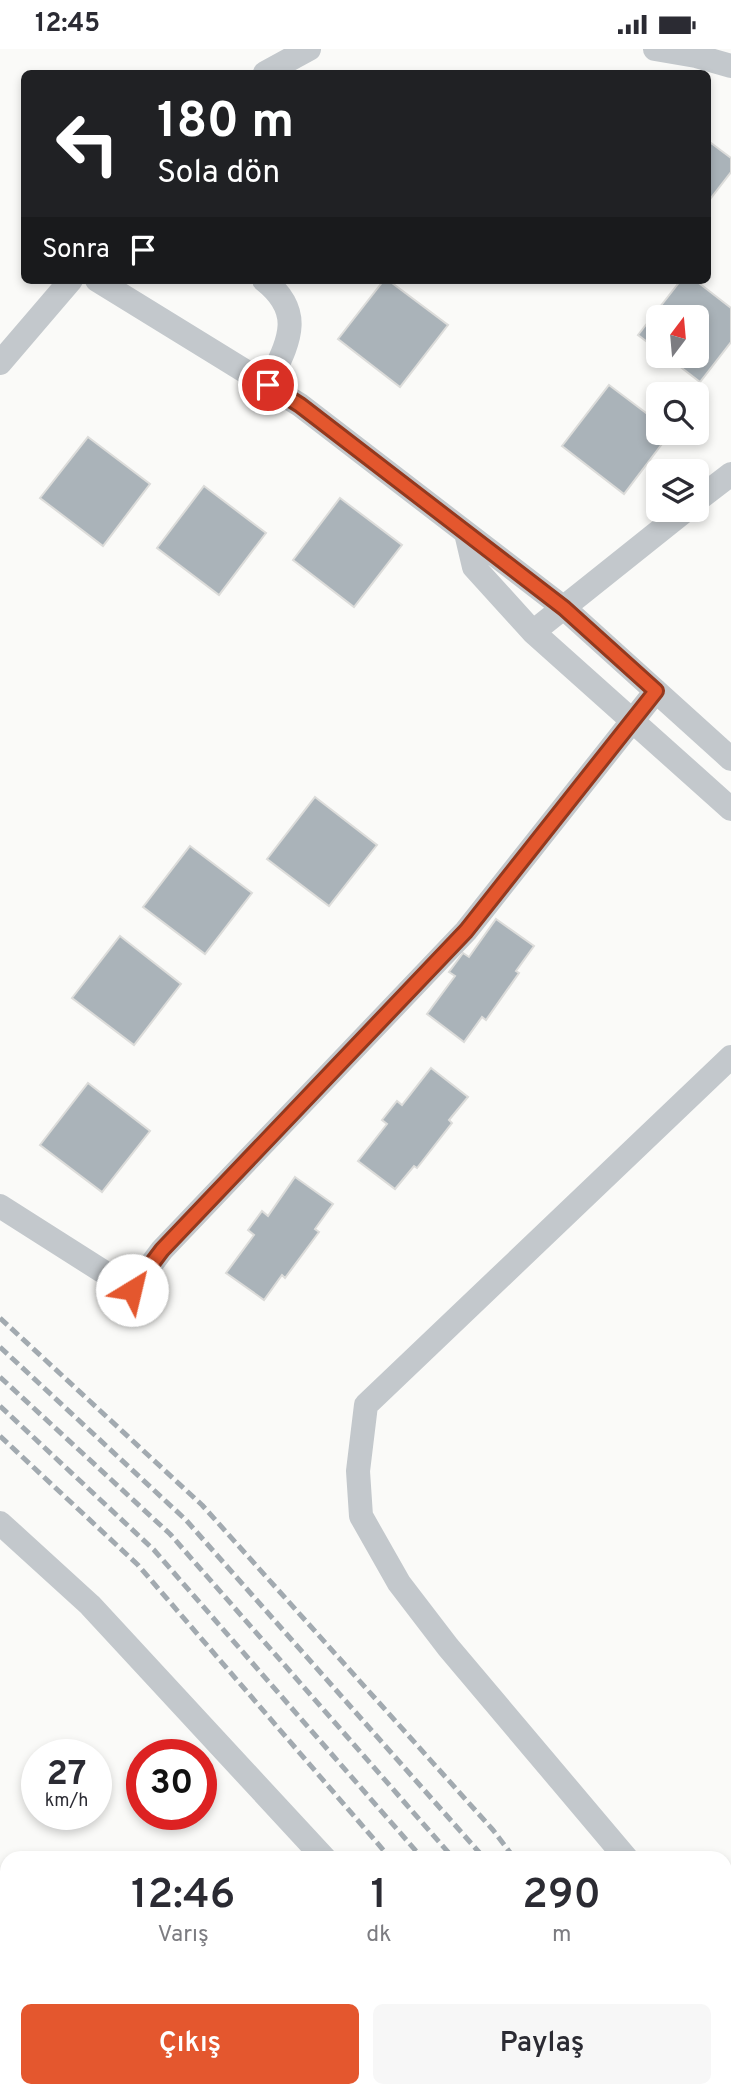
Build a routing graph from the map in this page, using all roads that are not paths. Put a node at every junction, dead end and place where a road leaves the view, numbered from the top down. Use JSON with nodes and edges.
{"nodes":[{"id":1,"x":310,"y":49,"type":"edge"},
{"id":2,"x":655,"y":49,"type":"edge"},
{"id":3,"x":731,"y":66,"type":"edge"},
{"id":4,"x":271,"y":70,"type":"edge"},
{"id":5,"x":68,"y":284,"type":"edge"},
{"id":6,"x":104,"y":284,"type":"edge"},
{"id":7,"x":269,"y":284,"type":"edge"},
{"id":8,"x":0,"y":363,"type":"edge"},
{"id":9,"x":268,"y":385,"type":"junction"},
{"id":10,"x":731,"y":474,"type":"edge"},
{"id":11,"x":709,"y":491,"type":"edge"},
{"id":12,"x":671,"y":522,"type":"edge"},
{"id":13,"x":466,"y":533,"type":"junction"},
{"id":14,"x":564,"y":608,"type":"junction"},
{"id":15,"x":533,"y":632,"type":"junction"},
{"id":16,"x":656,"y":691,"type":"junction"},
{"id":17,"x":634,"y":723,"type":"junction"},
{"id":18,"x":731,"y":759,"type":"edge"},
{"id":19,"x":731,"y":809,"type":"edge"},
{"id":20,"x":731,"y":1057,"type":"edge"},
{"id":21,"x":0,"y":1206,"type":"edge"},
{"id":22,"x":0,"y":1524,"type":"edge"},
{"id":23,"x":318,"y":1851,"type":"edge"},
{"id":24,"x":620,"y":1851,"type":"edge"}],
"edges":[{"from":1,"to":4,"type":"street"},
{"from":2,"to":3,"type":"street"},
{"from":5,"to":8,"type":"street"},
{"from":6,"to":9,"type":"street"},
{"from":7,"to":9,"type":"street"},
{"from":9,"to":13,"type":"street"},
{"from":10,"to":11,"type":"street"},
{"from":12,"to":14,"type":"street"},
{"from":13,"to":14,"type":"street"},
{"from":13,"to":15,"type":"street"},
{"from":14,"to":15,"type":"street"},
{"from":14,"to":16,"type":"street"},
{"from":15,"to":17,"type":"street"},
{"from":16,"to":17,"type":"street"},
{"from":16,"to":18,"type":"street"},
{"from":17,"to":19,"type":"street"},
{"from":17,"to":21,"type":"street"},
{"from":20,"to":24,"type":"street"},
{"from":22,"to":23,"type":"street"}]}
